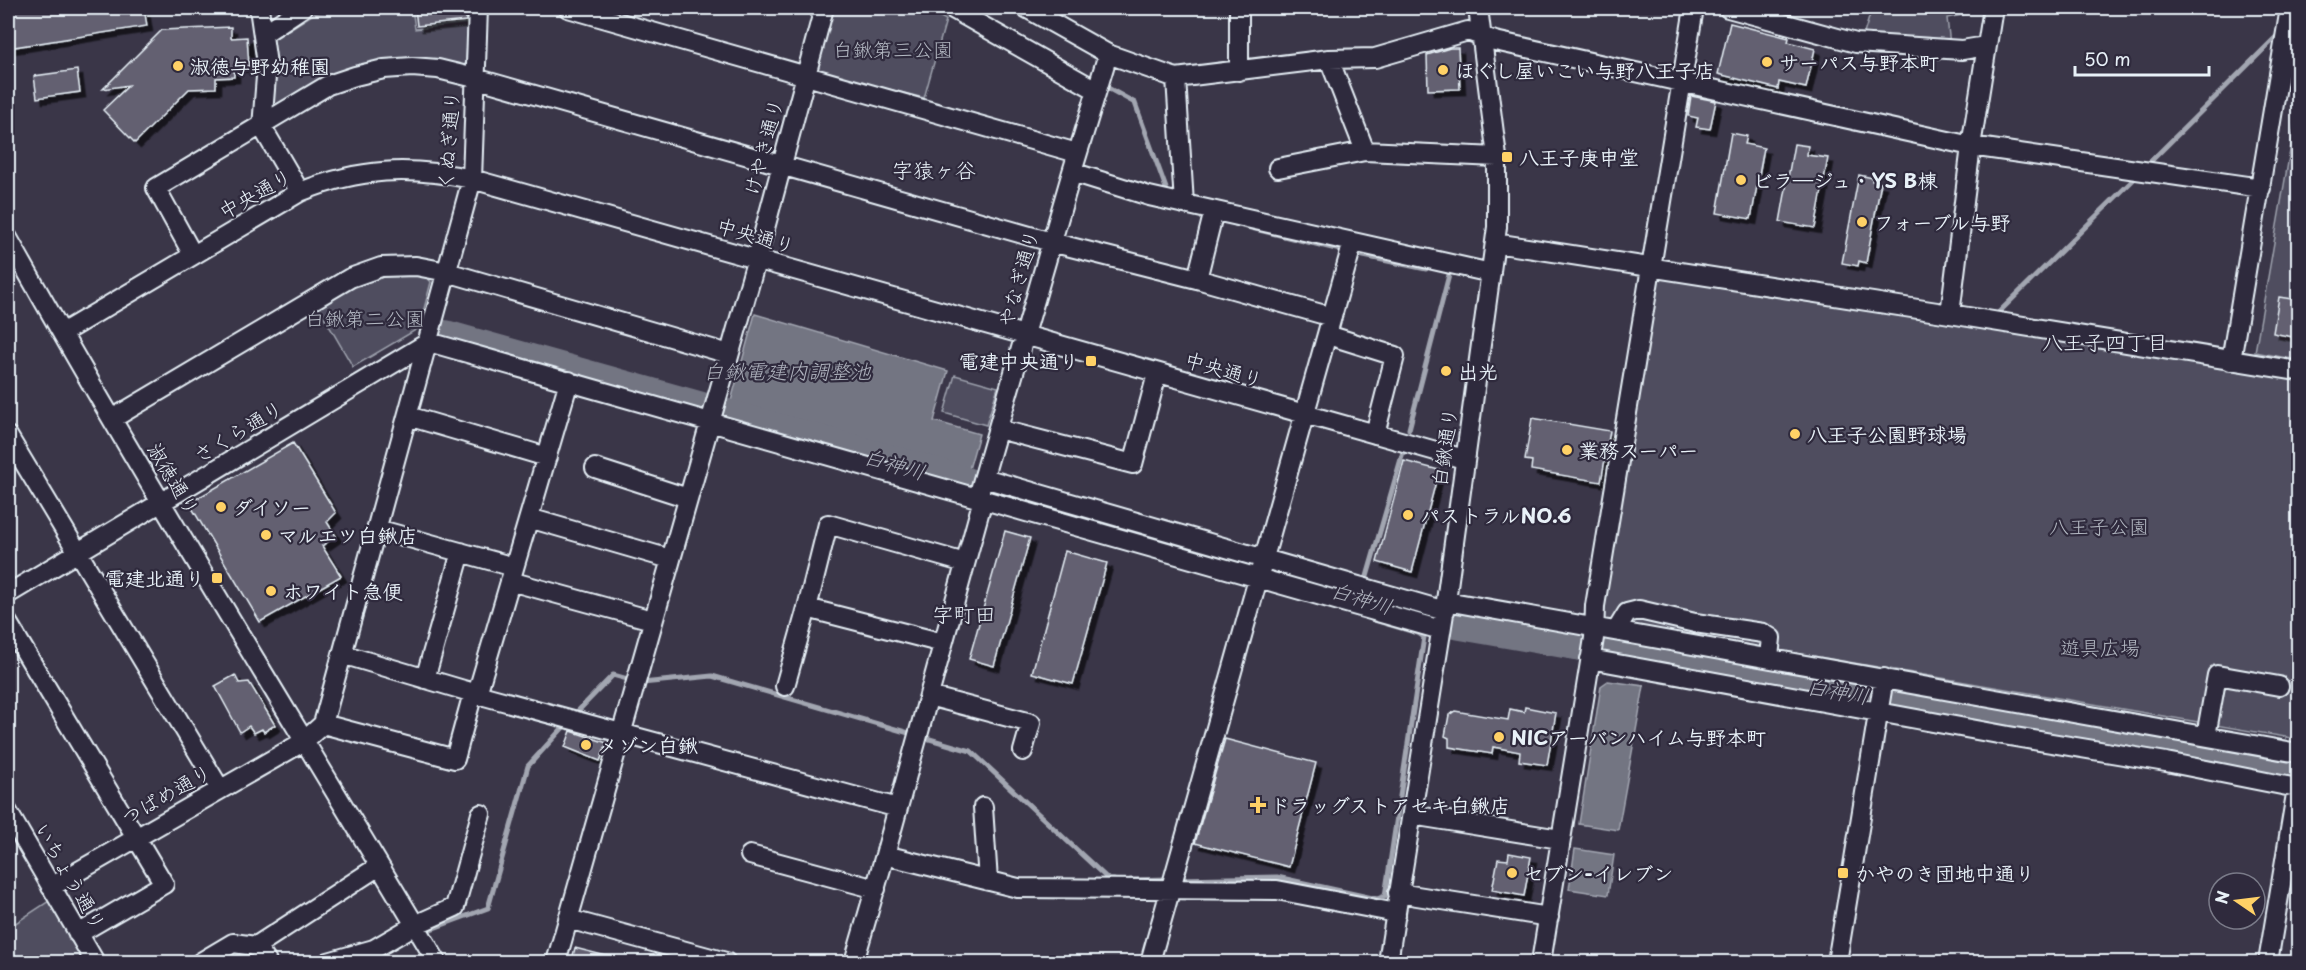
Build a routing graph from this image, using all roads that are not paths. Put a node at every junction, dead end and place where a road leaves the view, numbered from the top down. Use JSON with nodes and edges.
{"nodes":[{"id":1,"x":259,"y":8,"type":"edge"},
{"id":2,"x":302,"y":8,"type":"edge"},
{"id":3,"x":478,"y":8,"type":"edge"},
{"id":4,"x":568,"y":8,"type":"edge"},
{"id":5,"x":824,"y":8,"type":"edge"},
{"id":6,"x":951,"y":8,"type":"edge"},
{"id":7,"x":1026,"y":8,"type":"edge"},
{"id":8,"x":1239,"y":8,"type":"edge"},
{"id":9,"x":1478,"y":8,"type":"edge"},
{"id":10,"x":1694,"y":8,"type":"edge"},
{"id":11,"x":1728,"y":8,"type":"edge"},
{"id":12,"x":1993,"y":8,"type":"edge"},
{"id":13,"x":2285,"y":8,"type":"edge"},
{"id":14,"x":2290,"y":8,"type":"edge"},
{"id":15,"x":2298,"y":10,"type":"edge"},
{"id":16,"x":263,"y":34,"type":"junction"},
{"id":17,"x":1483,"y":36,"type":"junction"},
{"id":18,"x":1986,"y":46,"type":"junction"},
{"id":19,"x":1108,"y":54,"type":"junction"},
{"id":20,"x":1329,"y":59,"type":"junction"},
{"id":21,"x":1239,"y":70,"type":"junction"},
{"id":22,"x":806,"y":75,"type":"junction"},
{"id":23,"x":475,"y":78,"type":"junction"},
{"id":24,"x":1176,"y":78,"type":"junction"},
{"id":25,"x":1682,"y":81,"type":"junction"},
{"id":26,"x":1096,"y":90,"type":"junction"},
{"id":27,"x":262,"y":127,"type":"junction"},
{"id":28,"x":1971,"y":146,"type":"junction"},
{"id":29,"x":1365,"y":151,"type":"junction"},
{"id":30,"x":1077,"y":153,"type":"junction"},
{"id":31,"x":1497,"y":157,"type":"junction"},
{"id":32,"x":782,"y":165,"type":"junction"},
{"id":33,"x":1278,"y":168,"type":"dead end"},
{"id":34,"x":1072,"y":172,"type":"junction"},
{"id":35,"x":472,"y":179,"type":"junction"},
{"id":36,"x":2261,"y":188,"type":"junction"},
{"id":37,"x":300,"y":192,"type":"junction"},
{"id":38,"x":1184,"y":204,"type":"junction"},
{"id":39,"x":1214,"y":210,"type":"junction"},
{"id":40,"x":8,"y":238,"type":"edge"},
{"id":41,"x":1051,"y":242,"type":"junction"},
{"id":42,"x":1353,"y":242,"type":"junction"},
{"id":43,"x":1496,"y":243,"type":"junction"},
{"id":44,"x":193,"y":255,"type":"junction"},
{"id":45,"x":757,"y":258,"type":"junction"},
{"id":46,"x":13,"y":264,"type":"edge"},
{"id":47,"x":1649,"y":267,"type":"junction"},
{"id":48,"x":447,"y":272,"type":"junction"},
{"id":49,"x":1491,"y":273,"type":"junction"},
{"id":50,"x":1197,"y":279,"type":"junction"},
{"id":51,"x":1950,"y":314,"type":"junction"},
{"id":52,"x":1330,"y":326,"type":"junction"},
{"id":53,"x":62,"y":333,"type":"junction"},
{"id":54,"x":1025,"y":333,"type":"junction"},
{"id":55,"x":429,"y":342,"type":"junction"},
{"id":56,"x":729,"y":354,"type":"junction"},
{"id":57,"x":2231,"y":361,"type":"junction"},
{"id":58,"x":2298,"y":371,"type":"edge"},
{"id":59,"x":1157,"y":374,"type":"junction"},
{"id":60,"x":569,"y":381,"type":"junction"},
{"id":61,"x":712,"y":414,"type":"junction"},
{"id":62,"x":1305,"y":415,"type":"junction"},
{"id":63,"x":408,"y":416,"type":"junction"},
{"id":64,"x":112,"y":419,"type":"junction"},
{"id":65,"x":998,"y":429,"type":"junction"},
{"id":66,"x":1375,"y":434,"type":"junction"},
{"id":67,"x":8,"y":436,"type":"edge"},
{"id":68,"x":547,"y":457,"type":"junction"},
{"id":69,"x":1464,"y":459,"type":"junction"},
{"id":70,"x":595,"y":468,"type":"dead end"},
{"id":71,"x":981,"y":490,"type":"junction"},
{"id":72,"x":688,"y":498,"type":"junction"},
{"id":73,"x":162,"y":503,"type":"junction"},
{"id":74,"x":529,"y":518,"type":"junction"},
{"id":75,"x":377,"y":529,"type":"junction"},
{"id":76,"x":461,"y":552,"type":"junction"},
{"id":77,"x":77,"y":553,"type":"junction"},
{"id":78,"x":670,"y":559,"type":"junction"},
{"id":79,"x":965,"y":563,"type":"junction"},
{"id":80,"x":1262,"y":568,"type":"junction"},
{"id":81,"x":512,"y":574,"type":"junction"},
{"id":82,"x":8,"y":594,"type":"edge"},
{"id":83,"x":807,"y":608,"type":"junction"},
{"id":84,"x":1444,"y":616,"type":"junction"},
{"id":85,"x":652,"y":620,"type":"junction"},
{"id":86,"x":8,"y":623,"type":"edge"},
{"id":87,"x":1616,"y":631,"type":"junction"},
{"id":88,"x":943,"y":643,"type":"junction"},
{"id":89,"x":1592,"y":644,"type":"junction"},
{"id":90,"x":342,"y":654,"type":"junction"},
{"id":91,"x":1769,"y":657,"type":"junction"},
{"id":92,"x":425,"y":679,"type":"junction"},
{"id":93,"x":785,"y":686,"type":"dead end"},
{"id":94,"x":2278,"y":686,"type":"dead end"},
{"id":95,"x":475,"y":694,"type":"junction"},
{"id":96,"x":929,"y":696,"type":"junction"},
{"id":97,"x":1881,"y":696,"type":"junction"},
{"id":98,"x":323,"y":724,"type":"junction"},
{"id":99,"x":620,"y":732,"type":"junction"},
{"id":100,"x":2172,"y":733,"type":"junction"},
{"id":101,"x":2206,"y":736,"type":"junction"},
{"id":102,"x":303,"y":742,"type":"junction"},
{"id":103,"x":1023,"y":751,"type":"dead end"},
{"id":104,"x":2298,"y":753,"type":"edge"},
{"id":105,"x":2167,"y":759,"type":"junction"},
{"id":106,"x":2298,"y":788,"type":"edge"},
{"id":107,"x":220,"y":789,"type":"junction"},
{"id":108,"x":983,"y":807,"type":"dead end"},
{"id":109,"x":898,"y":808,"type":"junction"},
{"id":110,"x":8,"y":812,"type":"edge"},
{"id":111,"x":482,"y":814,"type":"dead end"},
{"id":112,"x":1412,"y":815,"type":"junction"},
{"id":113,"x":136,"y":837,"type":"junction"},
{"id":114,"x":1560,"y":839,"type":"junction"},
{"id":115,"x":750,"y":855,"type":"dead end"},
{"id":116,"x":885,"y":855,"type":"junction"},
{"id":117,"x":379,"y":866,"type":"junction"},
{"id":118,"x":988,"y":881,"type":"junction"},
{"id":119,"x":51,"y":887,"type":"junction"},
{"id":120,"x":1171,"y":888,"type":"junction"},
{"id":121,"x":876,"y":889,"type":"junction"},
{"id":122,"x":1398,"y":893,"type":"junction"},
{"id":123,"x":1396,"y":915,"type":"junction"},
{"id":124,"x":1549,"y":917,"type":"junction"},
{"id":125,"x":568,"y":919,"type":"junction"},
{"id":126,"x":415,"y":925,"type":"junction"},
{"id":127,"x":78,"y":934,"type":"junction"},
{"id":128,"x":256,"y":946,"type":"junction"},
{"id":129,"x":95,"y":963,"type":"edge"},
{"id":130,"x":201,"y":963,"type":"edge"},
{"id":131,"x":267,"y":963,"type":"edge"},
{"id":132,"x":327,"y":963,"type":"edge"},
{"id":133,"x":437,"y":963,"type":"edge"},
{"id":134,"x":556,"y":963,"type":"edge"},
{"id":135,"x":726,"y":963,"type":"edge"},
{"id":136,"x":854,"y":963,"type":"edge"},
{"id":137,"x":1150,"y":963,"type":"edge"},
{"id":138,"x":1388,"y":963,"type":"edge"},
{"id":139,"x":1541,"y":963,"type":"edge"},
{"id":140,"x":1837,"y":963,"type":"edge"},
{"id":141,"x":2268,"y":963,"type":"edge"}],
"edges":[{"from":1,"to":16,"type":"street"},
{"from":2,"to":16,"type":"street"},
{"from":3,"to":23,"type":"street","name":"くぬぎ通り"},
{"from":4,"to":22,"type":"street"},
{"from":5,"to":22,"type":"street","name":"けやき通り"},
{"from":6,"to":26,"type":"street"},
{"from":7,"to":19,"type":"street"},
{"from":8,"to":21,"type":"street"},
{"from":9,"to":17,"type":"street","name":"白鍬通り"},
{"from":10,"to":25,"type":"street"},
{"from":11,"to":18,"type":"street"},
{"from":12,"to":18,"type":"street"},
{"from":13,"to":14,"type":"street"},
{"from":14,"to":15,"type":"street"},
{"from":14,"to":36,"type":"street"},
{"from":16,"to":27,"type":"street"},
{"from":17,"to":20,"type":"street"},
{"from":17,"to":25,"type":"street"},
{"from":17,"to":31,"type":"street","name":"白鍬通り"},
{"from":18,"to":28,"type":"street"},
{"from":19,"to":24,"type":"street"},
{"from":19,"to":26,"type":"street","name":"やなぎ通り"},
{"from":20,"to":21,"type":"street"},
{"from":20,"to":29,"type":"street"},
{"from":21,"to":24,"type":"street"},
{"from":22,"to":30,"type":"street"},
{"from":22,"to":32,"type":"street","name":"けやき通り"},
{"from":23,"to":27,"type":"street"},
{"from":23,"to":32,"type":"street"},
{"from":23,"to":35,"type":"street","name":"くぬぎ通り"},
{"from":24,"to":38,"type":"street"},
{"from":25,"to":28,"type":"street"},
{"from":25,"to":47,"type":"street"},
{"from":26,"to":30,"type":"street","name":"やなぎ通り"},
{"from":27,"to":37,"type":"street"},
{"from":27,"to":44,"type":"street"},
{"from":28,"to":36,"type":"street"},
{"from":28,"to":51,"type":"street"},
{"from":29,"to":31,"type":"street"},
{"from":29,"to":33,"type":"street"},
{"from":30,"to":34,"type":"street","name":"やなぎ通り"},
{"from":31,"to":43,"type":"street","name":"白鍬通り"},
{"from":32,"to":41,"type":"street"},
{"from":32,"to":45,"type":"street","name":"けやき通り"},
{"from":34,"to":38,"type":"street"},
{"from":34,"to":41,"type":"street","name":"やなぎ通り"},
{"from":35,"to":37,"type":"street","name":"中央通り"},
{"from":35,"to":45,"type":"street","name":"中央通り"},
{"from":35,"to":48,"type":"street","name":"くぬぎ通り"},
{"from":36,"to":57,"type":"street"},
{"from":37,"to":44,"type":"street","name":"中央通り"},
{"from":38,"to":39,"type":"street"},
{"from":39,"to":42,"type":"street"},
{"from":39,"to":50,"type":"street"},
{"from":40,"to":46,"type":"street","name":"淑徳通り"},
{"from":41,"to":50,"type":"street"},
{"from":41,"to":54,"type":"street","name":"やなぎ通り"},
{"from":42,"to":49,"type":"street"},
{"from":42,"to":52,"type":"street"},
{"from":43,"to":47,"type":"street"},
{"from":43,"to":49,"type":"street","name":"白鍬通り"},
{"from":44,"to":53,"type":"street","name":"中央通り"},
{"from":45,"to":54,"type":"street","name":"中央通り"},
{"from":45,"to":56,"type":"street","name":"けやき通り"},
{"from":46,"to":53,"type":"street","name":"淑徳通り"},
{"from":47,"to":51,"type":"street"},
{"from":47,"to":89,"type":"street"},
{"from":48,"to":55,"type":"street","name":"くぬぎ通り"},
{"from":48,"to":56,"type":"street"},
{"from":48,"to":64,"type":"street"},
{"from":49,"to":69,"type":"street","name":"白鍬通り"},
{"from":50,"to":52,"type":"street"},
{"from":51,"to":57,"type":"street"},
{"from":52,"to":62,"type":"street"},
{"from":52,"to":66,"type":"street"},
{"from":53,"to":64,"type":"street","name":"淑徳通り"},
{"from":54,"to":59,"type":"street","name":"中央通り"},
{"from":54,"to":65,"type":"street","name":"やなぎ通り"},
{"from":55,"to":60,"type":"street"},
{"from":55,"to":63,"type":"street","name":"くぬぎ通り"},
{"from":55,"to":73,"type":"street","name":"さくら通り"},
{"from":56,"to":61,"type":"street","name":"けやき通り"},
{"from":57,"to":58,"type":"street"},
{"from":59,"to":62,"type":"street","name":"中央通り"},
{"from":59,"to":65,"type":"street"},
{"from":60,"to":61,"type":"street"},
{"from":60,"to":68,"type":"street"},
{"from":61,"to":71,"type":"street"},
{"from":61,"to":72,"type":"street","name":"けやき通り"},
{"from":62,"to":66,"type":"street","name":"中央通り"},
{"from":62,"to":80,"type":"street"},
{"from":63,"to":68,"type":"street"},
{"from":63,"to":75,"type":"street","name":"くぬぎ通り"},
{"from":64,"to":73,"type":"street","name":"淑徳通り"},
{"from":65,"to":71,"type":"street","name":"やなぎ通り"},
{"from":66,"to":69,"type":"street","name":"中央通り"},
{"from":67,"to":77,"type":"street"},
{"from":68,"to":74,"type":"street"},
{"from":69,"to":84,"type":"street","name":"白鍬通り"},
{"from":70,"to":72,"type":"street"},
{"from":71,"to":79,"type":"street","name":"やなぎ通り"},
{"from":71,"to":80,"type":"street"},
{"from":72,"to":78,"type":"street","name":"けやき通り"},
{"from":73,"to":77,"type":"street","name":"さくら通り"},
{"from":73,"to":102,"type":"street","name":"淑徳通り"},
{"from":74,"to":78,"type":"street"},
{"from":74,"to":81,"type":"street"},
{"from":75,"to":76,"type":"street"},
{"from":75,"to":90,"type":"street","name":"くぬぎ通り"},
{"from":76,"to":81,"type":"street"},
{"from":76,"to":92,"type":"street"},
{"from":77,"to":82,"type":"street","name":"さくら通り"},
{"from":77,"to":107,"type":"street"},
{"from":78,"to":85,"type":"street","name":"けやき通り"},
{"from":79,"to":83,"type":"street"},
{"from":79,"to":88,"type":"street","name":"やなぎ通り"},
{"from":80,"to":84,"type":"street"},
{"from":80,"to":120,"type":"street"},
{"from":81,"to":85,"type":"street"},
{"from":81,"to":95,"type":"street"},
{"from":83,"to":88,"type":"street"},
{"from":83,"to":93,"type":"street"},
{"from":84,"to":89,"type":"street"},
{"from":84,"to":112,"type":"street","name":"白鍬通り"},
{"from":85,"to":99,"type":"street","name":"けやき通り"},
{"from":86,"to":113,"type":"street"},
{"from":87,"to":89,"type":"street"},
{"from":87,"to":91,"type":"street"},
{"from":87,"to":91,"type":"street"},
{"from":88,"to":96,"type":"street","name":"やなぎ通り"},
{"from":89,"to":97,"type":"street"},
{"from":89,"to":114,"type":"street"},
{"from":90,"to":92,"type":"street"},
{"from":90,"to":98,"type":"street","name":"くぬぎ通り"},
{"from":91,"to":97,"type":"street"},
{"from":92,"to":95,"type":"street"},
{"from":94,"to":101,"type":"street"},
{"from":95,"to":98,"type":"street"},
{"from":95,"to":99,"type":"street"},
{"from":96,"to":103,"type":"street"},
{"from":96,"to":109,"type":"street","name":"やなぎ通り"},
{"from":97,"to":100,"type":"street"},
{"from":97,"to":105,"type":"street"},
{"from":97,"to":140,"type":"street"},
{"from":98,"to":102,"type":"street","name":"つばめ通り"},
{"from":99,"to":109,"type":"street"},
{"from":99,"to":125,"type":"street","name":"けやき通り"},
{"from":100,"to":101,"type":"street"},
{"from":100,"to":105,"type":"street"},
{"from":101,"to":104,"type":"street"},
{"from":102,"to":107,"type":"street","name":"つばめ通り"},
{"from":102,"to":117,"type":"street","name":"淑徳通り"},
{"from":105,"to":106,"type":"street"},
{"from":106,"to":141,"type":"street"},
{"from":107,"to":113,"type":"street","name":"つばめ通り"},
{"from":108,"to":118,"type":"street"},
{"from":109,"to":116,"type":"street","name":"やなぎ通り"},
{"from":110,"to":119,"type":"street","name":"いちょう通り"},
{"from":111,"to":126,"type":"street"},
{"from":112,"to":114,"type":"street"},
{"from":112,"to":122,"type":"street","name":"白鍬通り"},
{"from":113,"to":119,"type":"street","name":"つばめ通り"},
{"from":113,"to":127,"type":"street"},
{"from":114,"to":124,"type":"street"},
{"from":115,"to":121,"type":"street"},
{"from":116,"to":118,"type":"street"},
{"from":116,"to":121,"type":"street","name":"やなぎ通り"},
{"from":117,"to":126,"type":"street","name":"淑徳通り"},
{"from":117,"to":128,"type":"street"},
{"from":118,"to":120,"type":"street"},
{"from":119,"to":127,"type":"street","name":"いちょう通り"},
{"from":120,"to":123,"type":"street"},
{"from":120,"to":137,"type":"street"},
{"from":121,"to":136,"type":"street","name":"やなぎ通り"},
{"from":122,"to":123,"type":"street","name":"白鍬通り"},
{"from":122,"to":124,"type":"street"},
{"from":123,"to":138,"type":"street","name":"白鍬通り"},
{"from":124,"to":139,"type":"street"},
{"from":125,"to":134,"type":"street","name":"けやき通り"},
{"from":125,"to":135,"type":"street"},
{"from":126,"to":132,"type":"street"},
{"from":126,"to":133,"type":"street","name":"淑徳通り"},
{"from":127,"to":129,"type":"street","name":"いちょう通り"},
{"from":128,"to":130,"type":"street"},
{"from":128,"to":131,"type":"street"}]}
